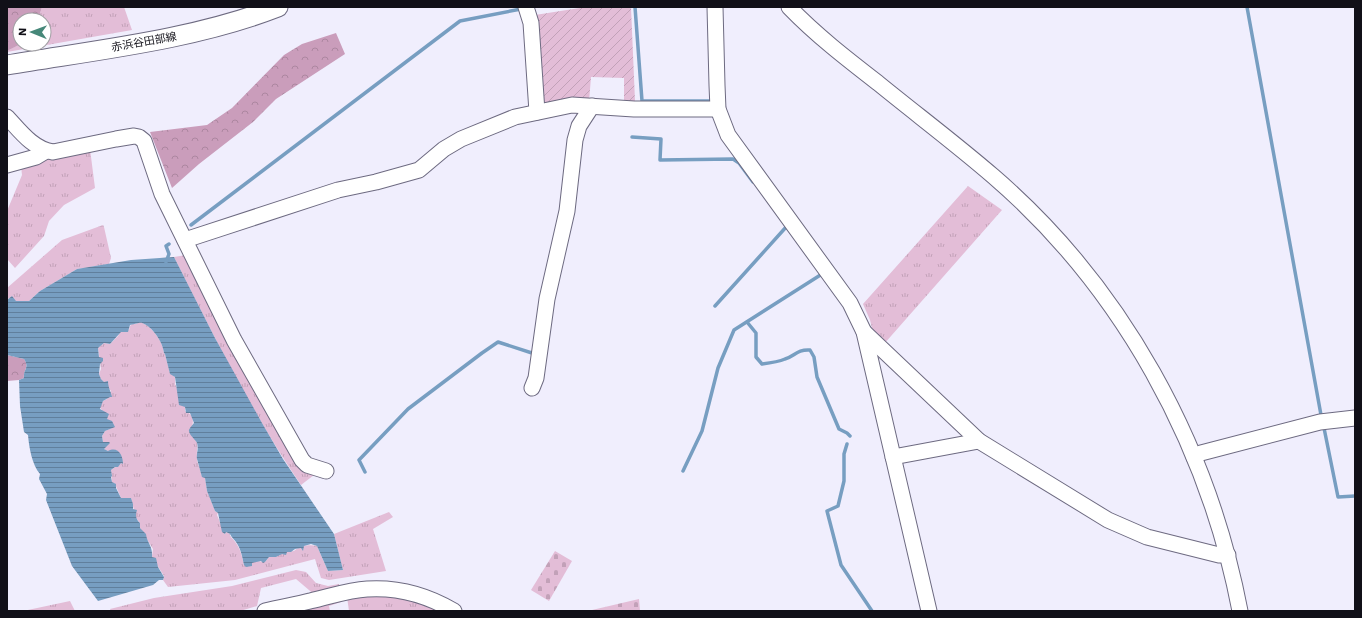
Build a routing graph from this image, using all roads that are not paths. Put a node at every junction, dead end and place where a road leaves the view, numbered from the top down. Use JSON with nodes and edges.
{"nodes":[{"id":1,"x":278,"y":7,"type":"edge"},
{"id":2,"x":526,"y":7,"type":"edge"},
{"id":3,"x":715,"y":7,"type":"edge"},
{"id":4,"x":789,"y":7,"type":"edge"},
{"id":5,"x":7,"y":65,"type":"edge"},
{"id":6,"x":592,"y":106,"type":"junction"},
{"id":7,"x":718,"y":109,"type":"junction"},
{"id":8,"x":537,"y":112,"type":"junction"},
{"id":9,"x":7,"y":117,"type":"edge"},
{"id":10,"x":46,"y":151,"type":"junction"},
{"id":11,"x":7,"y":165,"type":"edge"},
{"id":12,"x":186,"y":240,"type":"junction"},
{"id":13,"x":864,"y":332,"type":"junction"},
{"id":14,"x":532,"y":388,"type":"dead end"},
{"id":15,"x":1355,"y":418,"type":"edge"},
{"id":16,"x":979,"y":441,"type":"junction"},
{"id":17,"x":893,"y":457,"type":"junction"},
{"id":18,"x":1194,"y":457,"type":"junction"},
{"id":19,"x":326,"y":471,"type":"dead end"},
{"id":20,"x":1228,"y":555,"type":"junction"},
{"id":21,"x":265,"y":611,"type":"edge"},
{"id":22,"x":454,"y":611,"type":"edge"},
{"id":23,"x":928,"y":611,"type":"edge"},
{"id":24,"x":1240,"y":611,"type":"edge"}],
"edges":[{"from":1,"to":5,"type":"main road","name":"赤浜谷田部線"},
{"from":2,"to":8,"type":"street"},
{"from":3,"to":7,"type":"street"},
{"from":4,"to":18,"type":"street"},
{"from":6,"to":7,"type":"street"},
{"from":6,"to":8,"type":"street"},
{"from":6,"to":14,"type":"street"},
{"from":7,"to":13,"type":"street"},
{"from":8,"to":12,"type":"street"},
{"from":9,"to":10,"type":"street"},
{"from":10,"to":11,"type":"street"},
{"from":10,"to":12,"type":"street"},
{"from":12,"to":19,"type":"street"},
{"from":13,"to":16,"type":"street"},
{"from":13,"to":17,"type":"street"},
{"from":15,"to":18,"type":"street"},
{"from":16,"to":17,"type":"street"},
{"from":16,"to":20,"type":"street"},
{"from":17,"to":23,"type":"street"},
{"from":18,"to":20,"type":"street"},
{"from":20,"to":24,"type":"street"},
{"from":21,"to":22,"type":"street"}]}
